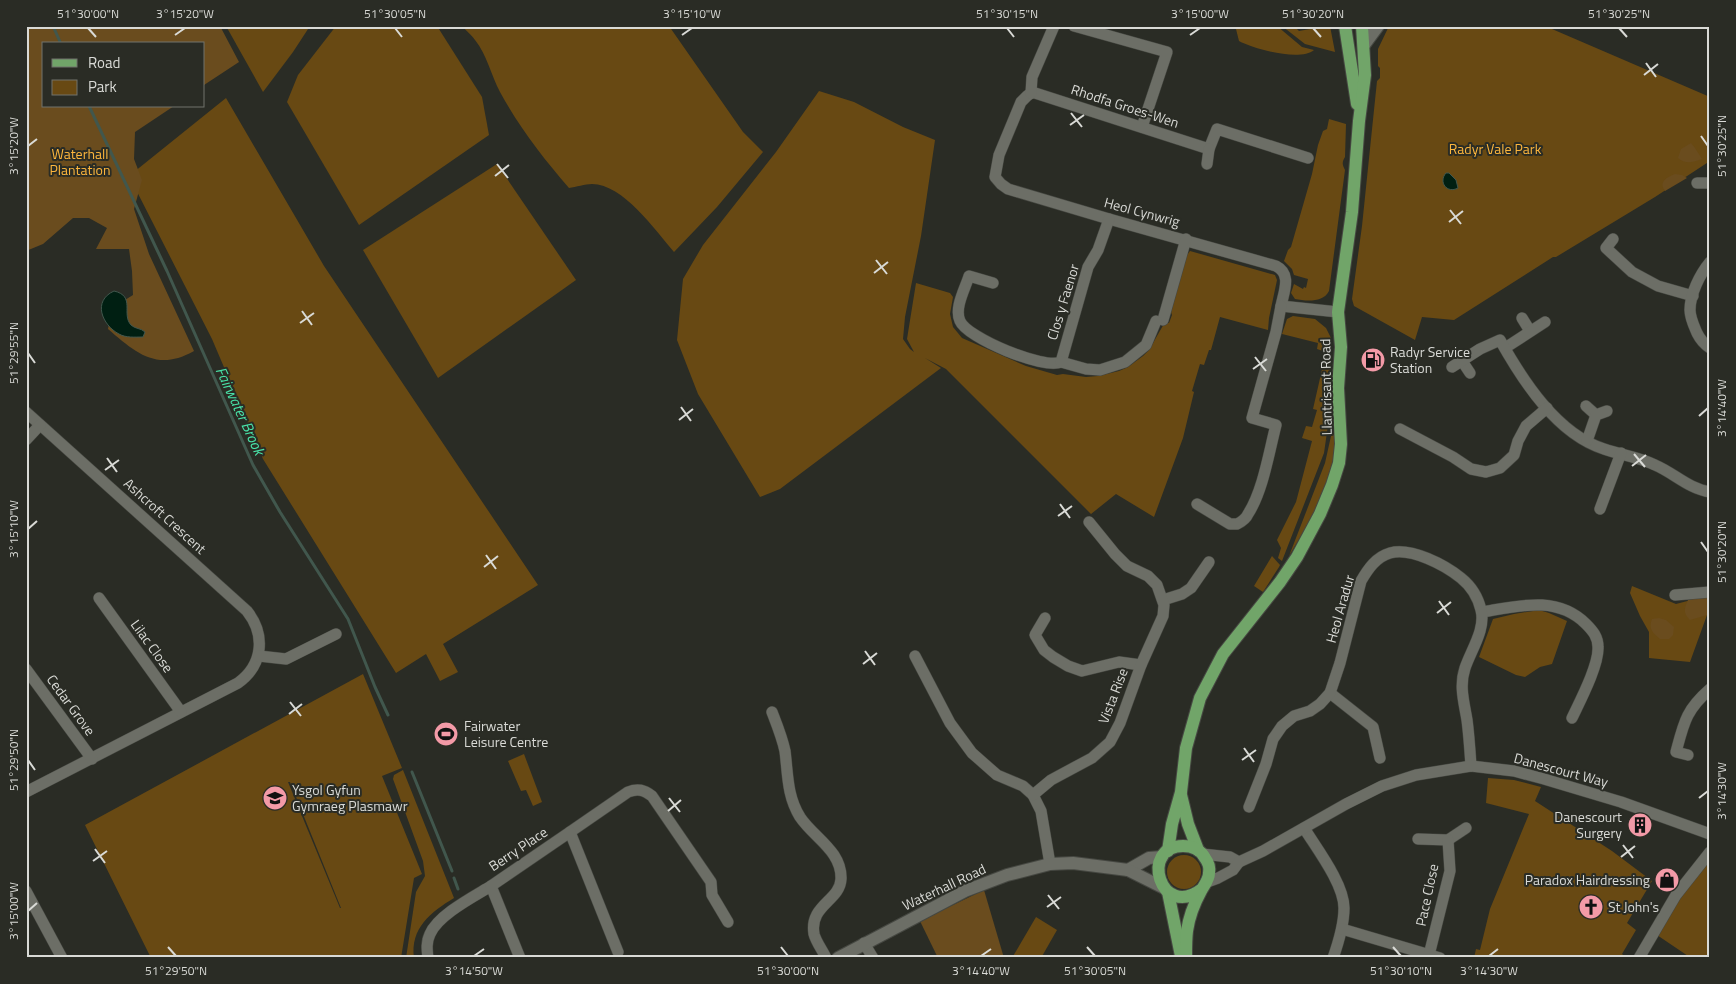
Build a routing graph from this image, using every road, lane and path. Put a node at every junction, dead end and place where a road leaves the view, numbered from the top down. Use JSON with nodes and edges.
{"nodes":[{"id":1,"x":1054,"y":26,"type":"edge"},
{"id":2,"x":1074,"y":26,"type":"edge"},
{"id":3,"x":1345,"y":26,"type":"edge"},
{"id":4,"x":1362,"y":26,"type":"edge"},
{"id":5,"x":1378,"y":26,"type":"edge"},
{"id":6,"x":1364,"y":45,"type":"junction"},
{"id":7,"x":1031,"y":94,"type":"junction"},
{"id":8,"x":1359,"y":121,"type":"junction"},
{"id":9,"x":1142,"y":127,"type":"junction"},
{"id":10,"x":1209,"y":149,"type":"junction"},
{"id":11,"x":1308,"y":158,"type":"dead end"},
{"id":12,"x":1207,"y":164,"type":"dead end"},
{"id":13,"x":1697,"y":183,"type":"dead end"},
{"id":14,"x":1710,"y":183,"type":"edge"},
{"id":15,"x":1109,"y":219,"type":"junction"},
{"id":16,"x":1186,"y":239,"type":"junction"},
{"id":17,"x":1613,"y":239,"type":"dead end"},
{"id":18,"x":1710,"y":262,"type":"edge"},
{"id":19,"x":993,"y":283,"type":"dead end"},
{"id":20,"x":1693,"y":296,"type":"junction"},
{"id":21,"x":1281,"y":306,"type":"junction"},
{"id":22,"x":1338,"y":312,"type":"junction"},
{"id":23,"x":1522,"y":318,"type":"dead end"},
{"id":24,"x":1545,"y":322,"type":"dead end"},
{"id":25,"x":1530,"y":331,"type":"junction"},
{"id":26,"x":1707,"y":346,"type":"edge"},
{"id":27,"x":1504,"y":348,"type":"junction"},
{"id":28,"x":1696,"y":354,"type":"dead end"},
{"id":29,"x":1462,"y":361,"type":"junction"},
{"id":30,"x":1058,"y":363,"type":"junction"},
{"id":31,"x":1452,"y":367,"type":"dead end"},
{"id":32,"x":1470,"y":373,"type":"dead end"},
{"id":33,"x":1586,"y":406,"type":"dead end"},
{"id":34,"x":1547,"y":408,"type":"junction"},
{"id":35,"x":26,"y":412,"type":"edge"},
{"id":36,"x":40,"y":425,"type":"junction"},
{"id":37,"x":1400,"y":430,"type":"dead end"},
{"id":38,"x":1431,"y":431,"type":"dead end"},
{"id":39,"x":26,"y":440,"type":"edge"},
{"id":40,"x":1587,"y":441,"type":"junction"},
{"id":41,"x":1426,"y":442,"type":"junction"},
{"id":42,"x":1622,"y":454,"type":"junction"},
{"id":43,"x":1710,"y":492,"type":"edge"},
{"id":44,"x":1197,"y":504,"type":"dead end"},
{"id":45,"x":1600,"y":509,"type":"dead end"},
{"id":46,"x":1089,"y":522,"type":"dead end"},
{"id":47,"x":1209,"y":562,"type":"dead end"},
{"id":48,"x":1710,"y":592,"type":"edge"},
{"id":49,"x":1675,"y":596,"type":"dead end"},
{"id":50,"x":99,"y":598,"type":"dead end"},
{"id":51,"x":1163,"y":600,"type":"junction"},
{"id":52,"x":1482,"y":612,"type":"junction"},
{"id":53,"x":1045,"y":618,"type":"dead end"},
{"id":54,"x":336,"y":634,"type":"dead end"},
{"id":55,"x":258,"y":656,"type":"junction"},
{"id":56,"x":915,"y":656,"type":"dead end"},
{"id":57,"x":1140,"y":665,"type":"junction"},
{"id":58,"x":26,"y":669,"type":"edge"},
{"id":59,"x":1710,"y":689,"type":"edge"},
{"id":60,"x":1330,"y":693,"type":"junction"},
{"id":61,"x":180,"y":712,"type":"junction"},
{"id":62,"x":772,"y":712,"type":"dead end"},
{"id":63,"x":1572,"y":718,"type":"dead end"},
{"id":64,"x":1688,"y":755,"type":"dead end"},
{"id":65,"x":1380,"y":758,"type":"dead end"},
{"id":66,"x":92,"y":759,"type":"junction"},
{"id":67,"x":1471,"y":766,"type":"junction"},
{"id":68,"x":26,"y":792,"type":"edge"},
{"id":69,"x":1181,"y":792,"type":"junction"},
{"id":70,"x":1033,"y":795,"type":"junction"},
{"id":71,"x":1249,"y":807,"type":"dead end"},
{"id":72,"x":1304,"y":828,"type":"junction"},
{"id":73,"x":1466,"y":828,"type":"dead end"},
{"id":74,"x":570,"y":832,"type":"junction"},
{"id":75,"x":1710,"y":834,"type":"edge"},
{"id":76,"x":1418,"y":839,"type":"dead end"},
{"id":77,"x":1448,"y":840,"type":"junction"},
{"id":78,"x":1200,"y":852,"type":"junction"},
{"id":79,"x":1710,"y":852,"type":"edge"},
{"id":80,"x":1165,"y":854,"type":"junction"},
{"id":81,"x":1239,"y":862,"type":"junction"},
{"id":82,"x":1050,"y":864,"type":"junction"},
{"id":83,"x":1128,"y":870,"type":"junction"},
{"id":84,"x":491,"y":886,"type":"junction"},
{"id":85,"x":1204,"y":886,"type":"junction"},
{"id":86,"x":1166,"y":890,"type":"junction"},
{"id":87,"x":26,"y":891,"type":"edge"},
{"id":88,"x":728,"y":922,"type":"dead end"},
{"id":89,"x":1342,"y":929,"type":"junction"},
{"id":90,"x":864,"y":943,"type":"junction"},
{"id":91,"x":618,"y":952,"type":"dead end"},
{"id":92,"x":1435,"y":956,"type":"edge"},
{"id":93,"x":62,"y":958,"type":"edge"},
{"id":94,"x":428,"y":958,"type":"edge"},
{"id":95,"x":520,"y":958,"type":"edge"},
{"id":96,"x":826,"y":958,"type":"edge"},
{"id":97,"x":838,"y":958,"type":"edge"},
{"id":98,"x":873,"y":958,"type":"edge"},
{"id":99,"x":1182,"y":958,"type":"edge"},
{"id":100,"x":1186,"y":958,"type":"edge"},
{"id":101,"x":1333,"y":958,"type":"edge"},
{"id":102,"x":1639,"y":958,"type":"edge"}],
"edges":[{"from":1,"to":7,"type":"street"},
{"from":2,"to":9,"type":"street"},
{"from":3,"to":8,"type":"main road","name":"Llantrisant Road"},
{"from":4,"to":6,"type":"main road","name":"Llantrisant Road"},
{"from":5,"to":6,"type":"street"},
{"from":6,"to":8,"type":"main road","name":"Llantrisant Road"},
{"from":7,"to":9,"type":"street","name":"Rhodfa Groes-Wen"},
{"from":7,"to":15,"type":"street","name":"Heol Cynwrig"},
{"from":8,"to":22,"type":"main road","name":"Llantrisant Road"},
{"from":9,"to":10,"type":"street","name":"Rhodfa Groes-Wen"},
{"from":10,"to":11,"type":"street"},
{"from":10,"to":12,"type":"street"},
{"from":13,"to":14,"type":"street"},
{"from":15,"to":16,"type":"street","name":"Heol Cynwrig"},
{"from":15,"to":30,"type":"street","name":"Clos y Faenor"},
{"from":16,"to":21,"type":"street","name":"Heol Cynwrig"},
{"from":16,"to":30,"type":"street"},
{"from":17,"to":20,"type":"street"},
{"from":18,"to":20,"type":"street"},
{"from":19,"to":30,"type":"street"},
{"from":20,"to":26,"type":"street"},
{"from":21,"to":22,"type":"street"},
{"from":21,"to":44,"type":"street"},
{"from":22,"to":69,"type":"main road","name":"Llantrisant Road"},
{"from":23,"to":25,"type":"street"},
{"from":24,"to":25,"type":"street"},
{"from":25,"to":27,"type":"street"},
{"from":26,"to":28,"type":"street"},
{"from":27,"to":29,"type":"street"},
{"from":27,"to":34,"type":"street"},
{"from":29,"to":31,"type":"street"},
{"from":29,"to":32,"type":"street"},
{"from":33,"to":40,"type":"street"},
{"from":34,"to":40,"type":"street"},
{"from":34,"to":41,"type":"street"},
{"from":35,"to":36,"type":"street","name":"Ashcroft Crescent"},
{"from":36,"to":39,"type":"street"},
{"from":36,"to":55,"type":"street","name":"Ashcroft Crescent"},
{"from":37,"to":41,"type":"street"},
{"from":38,"to":41,"type":"street"},
{"from":40,"to":42,"type":"street"},
{"from":42,"to":43,"type":"street"},
{"from":42,"to":45,"type":"street"},
{"from":46,"to":51,"type":"street"},
{"from":47,"to":51,"type":"street"},
{"from":48,"to":49,"type":"street"},
{"from":50,"to":61,"type":"street","name":"Lilac Close"},
{"from":51,"to":57,"type":"street","name":"Vista Rise"},
{"from":52,"to":60,"type":"street","name":"Heol Aradur"},
{"from":52,"to":63,"type":"street"},
{"from":52,"to":67,"type":"street"},
{"from":53,"to":57,"type":"street"},
{"from":54,"to":55,"type":"street"},
{"from":55,"to":61,"type":"street"},
{"from":56,"to":70,"type":"street"},
{"from":57,"to":70,"type":"street","name":"Vista Rise"},
{"from":58,"to":66,"type":"street","name":"Cedar Grove"},
{"from":59,"to":64,"type":"street"},
{"from":60,"to":65,"type":"street"},
{"from":60,"to":71,"type":"street","name":"Heol Aradur"},
{"from":61,"to":66,"type":"street"},
{"from":62,"to":96,"type":"street"},
{"from":66,"to":68,"type":"street"},
{"from":67,"to":72,"type":"street","name":"Danescourt Way"},
{"from":67,"to":75,"type":"street","name":"Danescourt Way"},
{"from":69,"to":78,"type":"main road","name":"Llantrisant Road"},
{"from":69,"to":80,"type":"main road","name":"Llantrisant Road"},
{"from":70,"to":82,"type":"street"},
{"from":72,"to":81,"type":"street","name":"Danescourt Way"},
{"from":72,"to":89,"type":"street"},
{"from":73,"to":77,"type":"street"},
{"from":74,"to":84,"type":"street","name":"Berry Place"},
{"from":74,"to":88,"type":"street"},
{"from":74,"to":91,"type":"street","name":"Berry Place"},
{"from":76,"to":77,"type":"street"},
{"from":77,"to":92,"type":"street","name":"Pace Close"},
{"from":78,"to":80,"type":"main road"},
{"from":78,"to":81,"type":"street"},
{"from":78,"to":85,"type":"main road","name":"Llantrisant Road"},
{"from":79,"to":102,"type":"street"},
{"from":80,"to":83,"type":"street"},
{"from":80,"to":86,"type":"main road","name":"Llantrisant Road"},
{"from":81,"to":85,"type":"street","name":"Danescourt Way"},
{"from":82,"to":83,"type":"street","name":"Waterhall Road"},
{"from":82,"to":90,"type":"street","name":"Waterhall Road"},
{"from":83,"to":86,"type":"street","name":"Waterhall Road"},
{"from":84,"to":94,"type":"street"},
{"from":84,"to":95,"type":"street","name":"Berry Place"},
{"from":85,"to":86,"type":"main road"},
{"from":85,"to":100,"type":"main road","name":"Llantrisant Road"},
{"from":86,"to":99,"type":"main road","name":"Llantrisant Road"},
{"from":87,"to":93,"type":"street"},
{"from":89,"to":92,"type":"street"},
{"from":89,"to":101,"type":"street"},
{"from":90,"to":97,"type":"street","name":"Waterhall Road"},
{"from":90,"to":98,"type":"street"}]}
